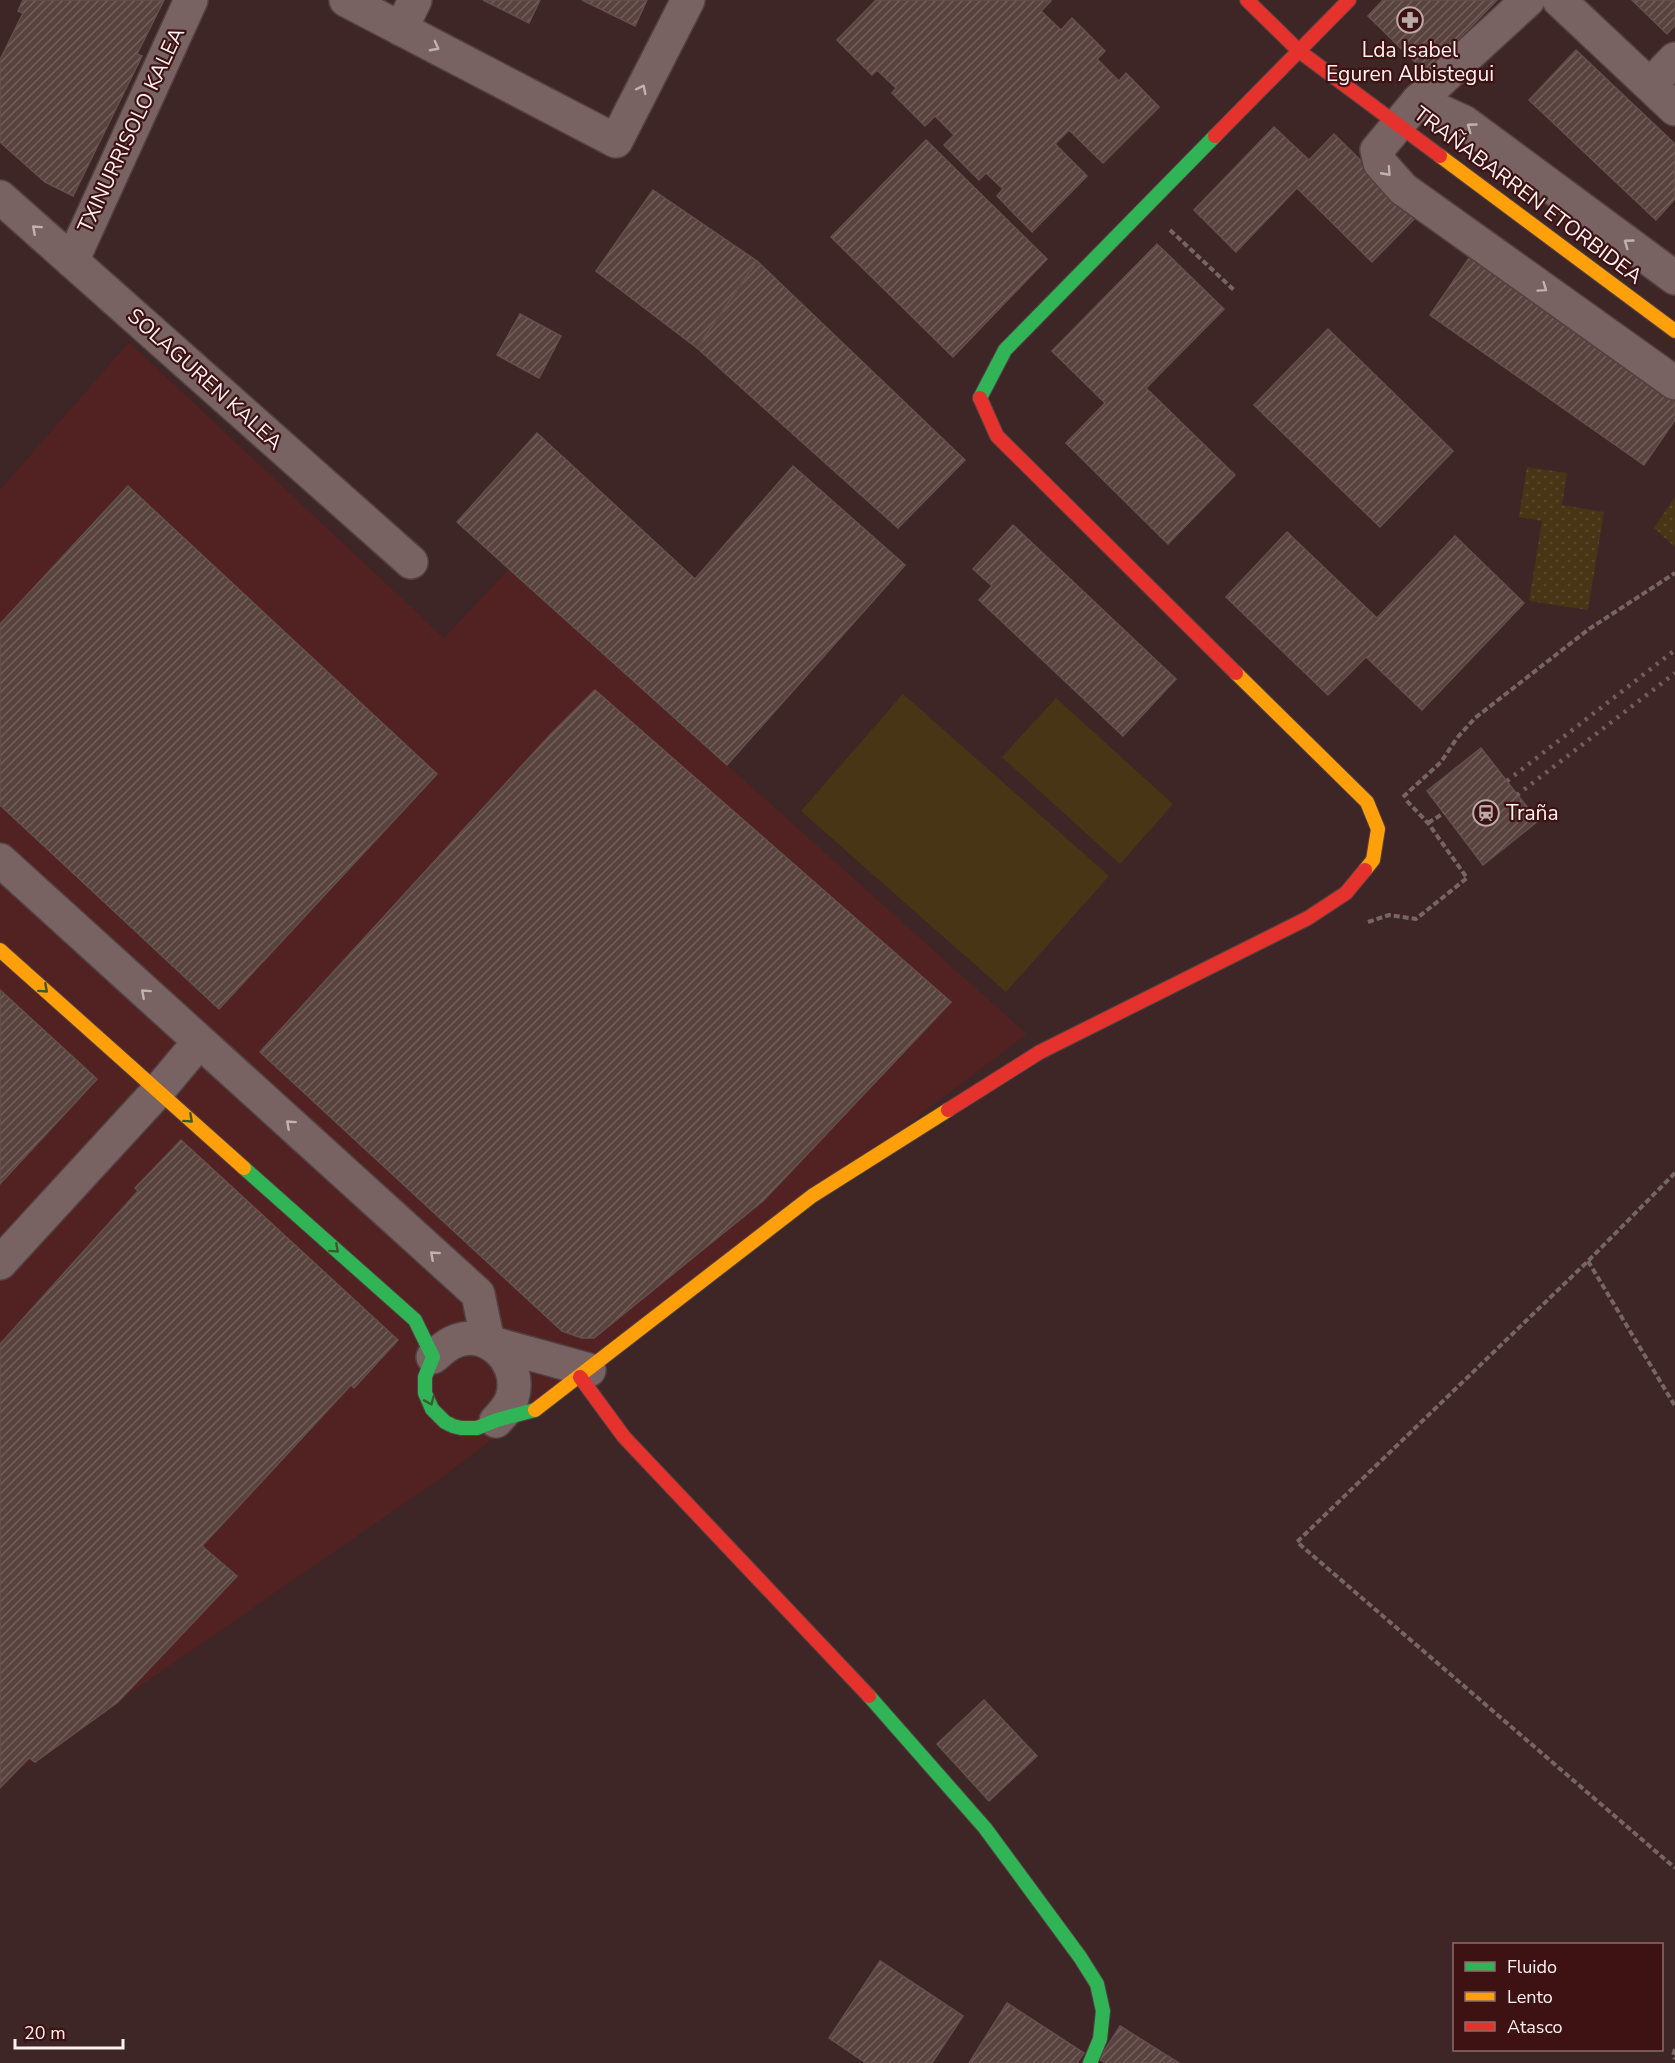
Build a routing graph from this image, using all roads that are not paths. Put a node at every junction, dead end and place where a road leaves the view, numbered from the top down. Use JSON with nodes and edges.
{"nodes":[{"id":1,"x":191,"y":0,"type":"edge"},
{"id":2,"x":346,"y":0,"type":"edge"},
{"id":3,"x":688,"y":0,"type":"edge"},
{"id":4,"x":1247,"y":0,"type":"edge"},
{"id":5,"x":1349,"y":0,"type":"edge"},
{"id":6,"x":1528,"y":0,"type":"edge"},
{"id":7,"x":1559,"y":0,"type":"edge"},
{"id":8,"x":408,"y":14,"type":"edge"},
{"id":9,"x":1299,"y":51,"type":"junction"},
{"id":10,"x":1675,"y":59,"type":"edge"},
{"id":11,"x":1650,"y":85,"type":"junction"},
{"id":12,"x":1675,"y":109,"type":"edge"},
{"id":13,"x":1408,"y":113,"type":"junction"},
{"id":14,"x":0,"y":197,"type":"edge"},
{"id":15,"x":72,"y":261,"type":"junction"},
{"id":16,"x":1675,"y":278,"type":"edge"},
{"id":17,"x":1675,"y":331,"type":"edge"},
{"id":18,"x":1675,"y":383,"type":"edge"},
{"id":19,"x":411,"y":562,"type":"dead end"},
{"id":20,"x":0,"y":860,"type":"edge"},
{"id":21,"x":0,"y":950,"type":"edge"},
{"id":22,"x":199,"y":1042,"type":"junction"},
{"id":23,"x":158,"y":1091,"type":"junction"},
{"id":24,"x":0,"y":1263,"type":"edge"},
{"id":25,"x":488,"y":1342,"type":"junction"},
{"id":26,"x":433,"y":1357,"type":"junction"},
{"id":27,"x":585,"y":1373,"type":"junction"},
{"id":28,"x":496,"y":1421,"type":"junction"},
{"id":29,"x":1090,"y":2063,"type":"edge"}],
"edges":[{"from":1,"to":15,"type":"street","name":"TXINURRISOLO KALEA"},
{"from":2,"to":8,"type":"street"},
{"from":8,"to":3,"type":"street","one_way":true},
{"from":4,"to":9,"type":"street","name":"TRAÑABARREN ETORBIDEA"},
{"from":5,"to":9,"type":"street"},
{"from":6,"to":13,"type":"street"},
{"from":7,"to":11,"type":"street"},
{"from":9,"to":13,"type":"street","name":"TRAÑABARREN ETORBIDEA"},
{"from":9,"to":27,"type":"street"},
{"from":10,"to":11,"type":"street"},
{"from":11,"to":12,"type":"street"},
{"from":16,"to":13,"type":"street","one_way":true},
{"from":13,"to":17,"type":"street","name":"TRAÑABARREN ETORBIDEA"},
{"from":13,"to":18,"type":"street","one_way":true},
{"from":15,"to":14,"type":"street","name":"SOLAGUREN KALEA","one_way":true},
{"from":15,"to":19,"type":"street","name":"SOLAGUREN KALEA"},
{"from":22,"to":20,"type":"street","one_way":true},
{"from":21,"to":23,"type":"street","one_way":true},
{"from":22,"to":23,"type":"street"},
{"from":25,"to":22,"type":"street","one_way":true},
{"from":23,"to":24,"type":"street"},
{"from":23,"to":26,"type":"street","one_way":true},
{"from":25,"to":26,"type":"street"},
{"from":25,"to":27,"type":"street"},
{"from":25,"to":28,"type":"street"},
{"from":26,"to":28,"type":"street","one_way":true},
{"from":27,"to":28,"type":"street"},
{"from":27,"to":29,"type":"street"}]}
